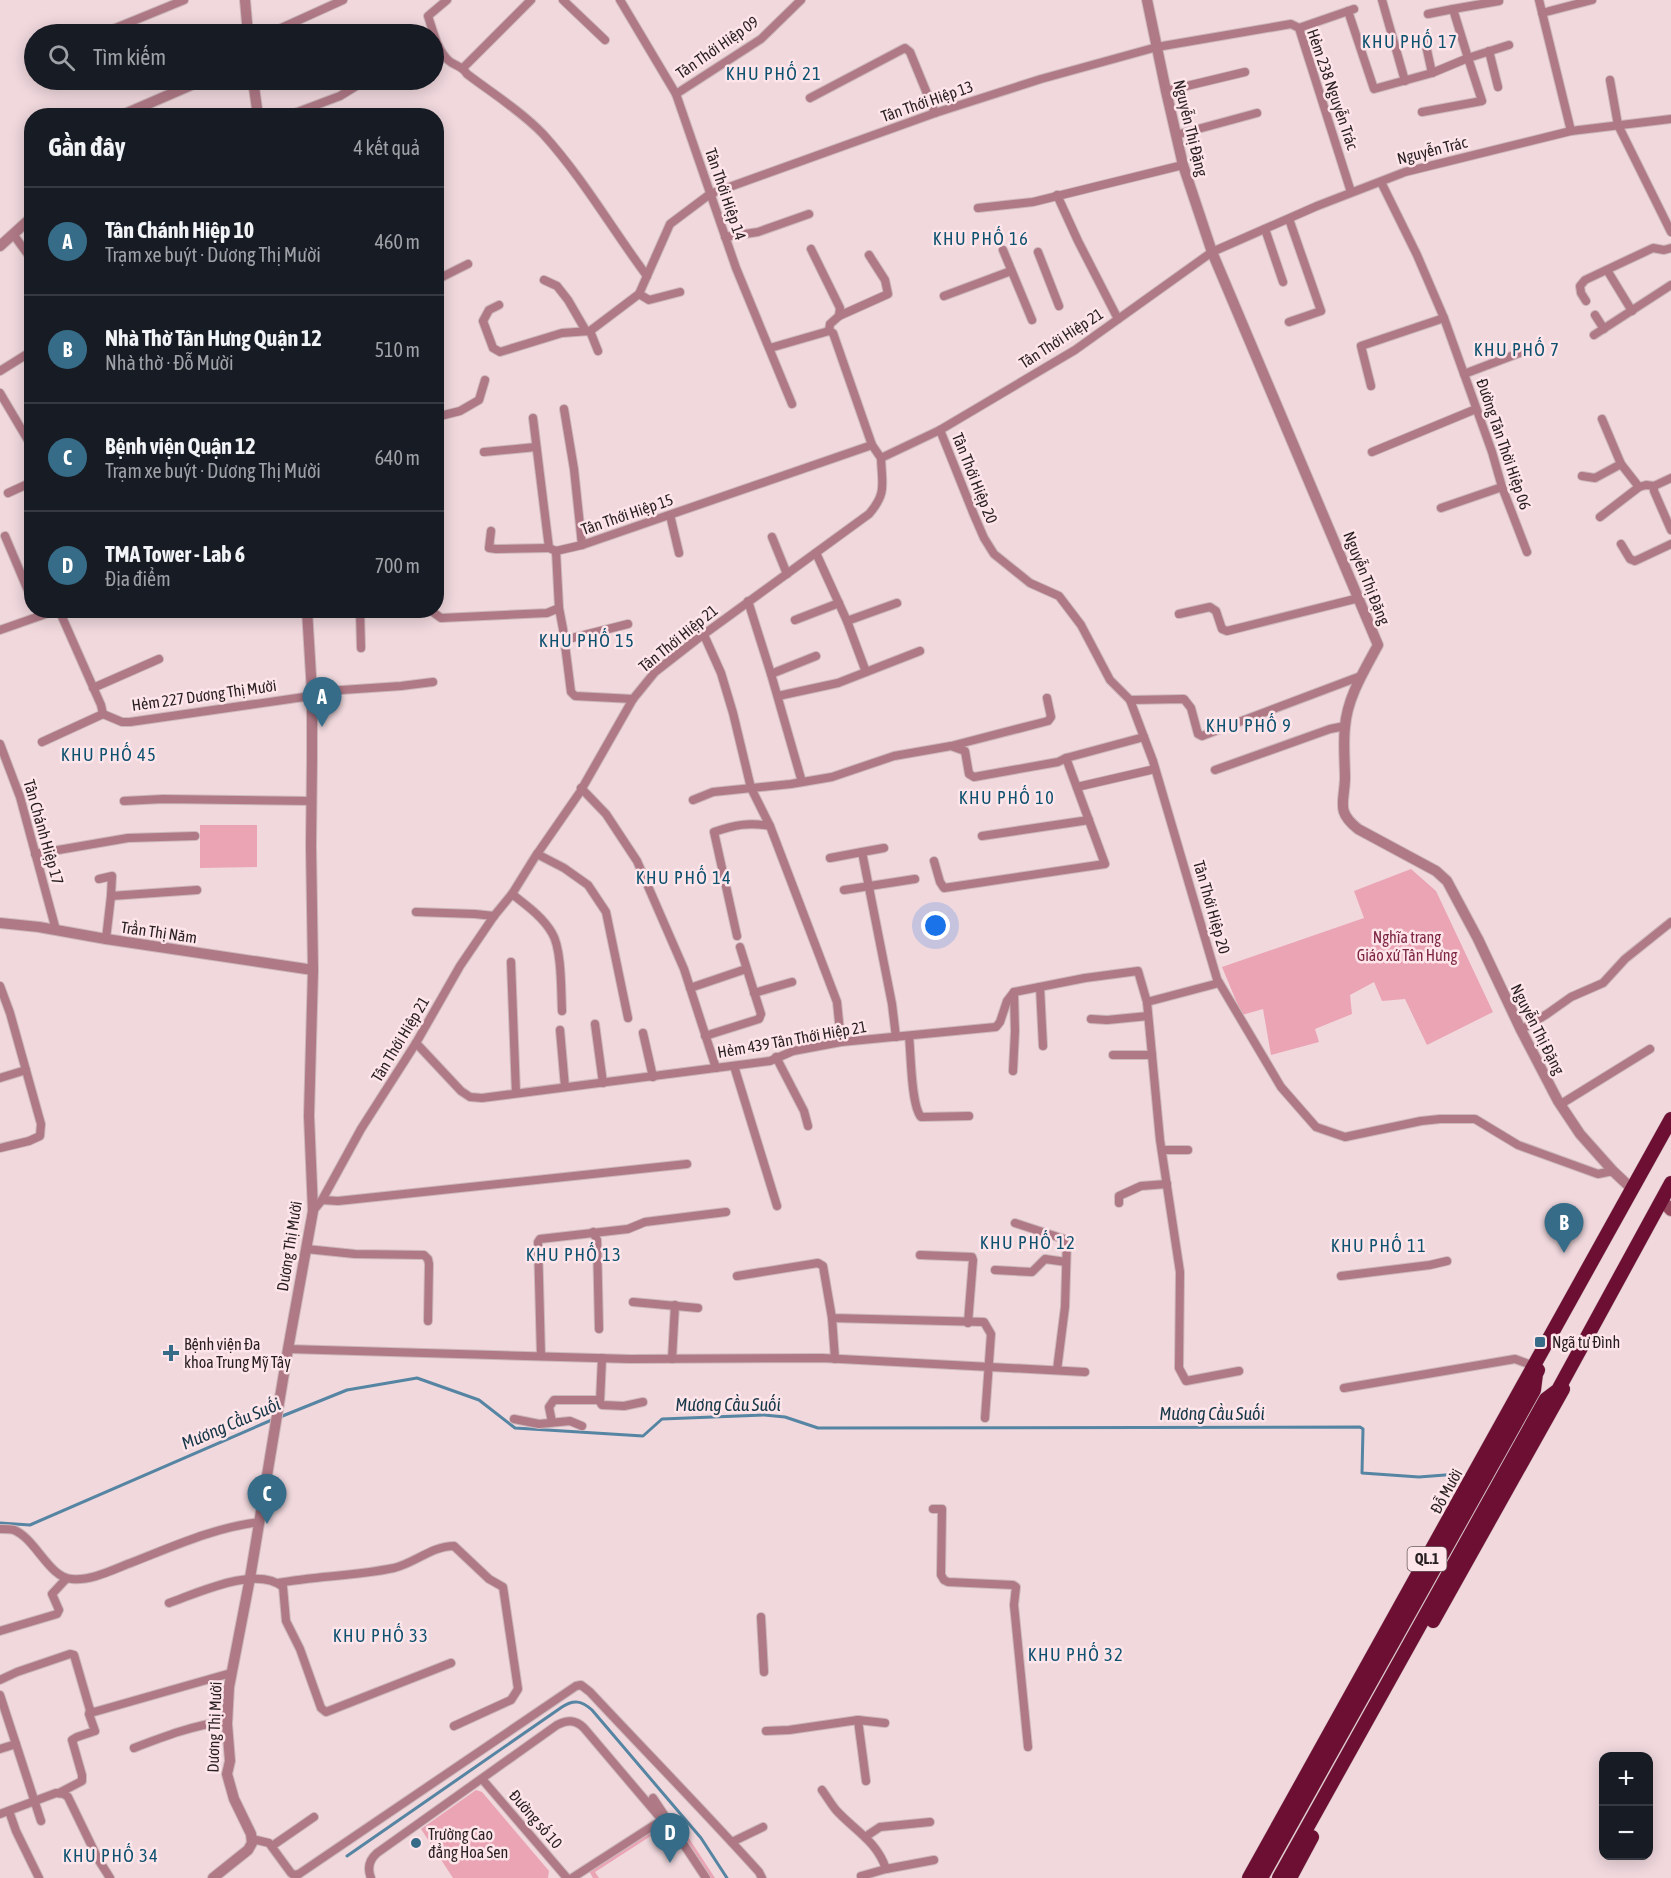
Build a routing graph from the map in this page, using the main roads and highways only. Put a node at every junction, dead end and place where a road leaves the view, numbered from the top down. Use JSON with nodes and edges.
{"nodes":[{"id":1,"x":1671,"y":1119,"type":"edge"},
{"id":2,"x":1671,"y":1132,"type":"edge"},
{"id":3,"x":1671,"y":1183,"type":"edge"},
{"id":4,"x":1635,"y":1190,"type":"junction"},
{"id":5,"x":1667,"y":1202,"type":"edge"},
{"id":6,"x":1348,"y":1763,"type":"junction"},
{"id":7,"x":1249,"y":1878,"type":"edge"},
{"id":8,"x":1261,"y":1878,"type":"edge"},
{"id":9,"x":1279,"y":1878,"type":"edge"},
{"id":10,"x":1290,"y":1878,"type":"edge"}],
"edges":[{"from":1,"to":4,"type":"highway","name":"Đỗ Mười","number":"QL.1"},
{"from":2,"to":4,"type":"highway","name":"Đỗ Mười","number":"QL.1"},
{"from":3,"to":5,"type":"highway","number":"QL.1"},
{"from":4,"to":7,"type":"highway","name":"Đỗ Mười","number":"QL.1"},
{"from":4,"to":8,"type":"highway","name":"Đỗ Mười","number":"QL.1"},
{"from":5,"to":6,"type":"highway","number":"QL.1"},
{"from":6,"to":9,"type":"highway","number":"QL.1"},
{"from":6,"to":10,"type":"highway","number":"QL.1"}]}
